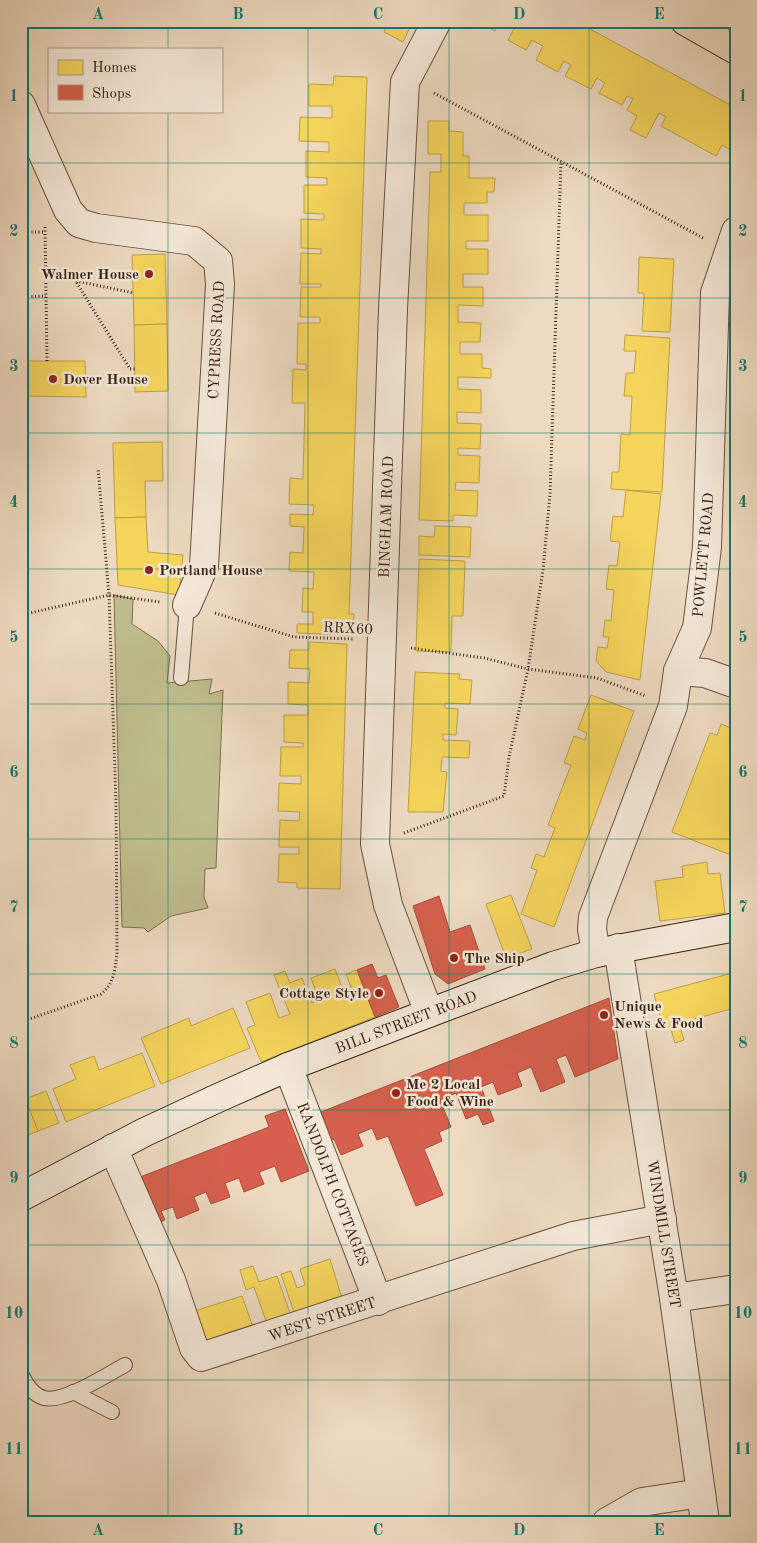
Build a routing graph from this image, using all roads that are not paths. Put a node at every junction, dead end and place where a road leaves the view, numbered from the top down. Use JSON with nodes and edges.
{"nodes":[{"id":1,"x":437,"y":21,"type":"edge"},
{"id":2,"x":685,"y":21,"type":"edge"},
{"id":3,"x":736,"y":50,"type":"edge"},
{"id":4,"x":21,"y":105,"type":"edge"},
{"id":5,"x":732,"y":241,"type":"edge"},
{"id":6,"x":187,"y":605,"type":"joint"},
{"id":7,"x":678,"y":671,"type":"junction"},
{"id":8,"x":181,"y":678,"type":"dead end"},
{"id":9,"x":736,"y":684,"type":"edge"},
{"id":10,"x":736,"y":927,"type":"edge"},
{"id":11,"x":607,"y":951,"type":"junction"},
{"id":12,"x":429,"y":1013,"type":"junction"},
{"id":13,"x":288,"y":1067,"type":"junction"},
{"id":14,"x":102,"y":1154,"type":"junction"},
{"id":15,"x":21,"y":1197,"type":"edge"},
{"id":16,"x":662,"y":1219,"type":"junction"},
{"id":17,"x":736,"y":1288,"type":"edge"},
{"id":18,"x":674,"y":1298,"type":"junction"},
{"id":19,"x":378,"y":1301,"type":"junction"},
{"id":20,"x":125,"y":1365,"type":"dead end"},
{"id":21,"x":21,"y":1373,"type":"edge"},
{"id":22,"x":73,"y":1392,"type":"junction"},
{"id":23,"x":112,"y":1412,"type":"dead end"},
{"id":24,"x":701,"y":1493,"type":"junction"},
{"id":25,"x":607,"y":1522,"type":"edge"},
{"id":26,"x":706,"y":1522,"type":"edge"}],
"edges":[{"from":1,"to":12,"type":"street","name":"BINGHAM ROAD"},
{"from":2,"to":3,"type":"main road"},
{"from":4,"to":6,"type":"street","name":"CYPRESS ROAD"},
{"from":5,"to":7,"type":"street","name":"POWLETT ROAD"},
{"from":6,"to":8,"type":"lane"},
{"from":7,"to":9,"type":"street"},
{"from":7,"to":11,"type":"street","name":"POWLETT ROAD"},
{"from":10,"to":11,"type":"street","name":"BILL STREET ROAD"},
{"from":11,"to":12,"type":"street","name":"BILL STREET ROAD"},
{"from":11,"to":16,"type":"street","name":"WINDMILL STREET"},
{"from":12,"to":13,"type":"street","name":"BILL STREET ROAD"},
{"from":13,"to":14,"type":"street","name":"BILL STREET ROAD"},
{"from":13,"to":19,"type":"street","name":"RANDOLPH COTTAGES"},
{"from":14,"to":15,"type":"street","name":"BILL STREET ROAD"},
{"from":14,"to":19,"type":"street","name":"WEST STREET"},
{"from":16,"to":18,"type":"street","name":"WINDMILL STREET"},
{"from":16,"to":19,"type":"street","name":"WEST STREET"},
{"from":17,"to":18,"type":"street"},
{"from":18,"to":24,"type":"street","name":"WINDMILL STREET"},
{"from":20,"to":22,"type":"lane"},
{"from":21,"to":22,"type":"lane"},
{"from":22,"to":23,"type":"lane"},
{"from":24,"to":25,"type":"street"},
{"from":24,"to":26,"type":"street","name":"WINDMILL STREET"}]}
